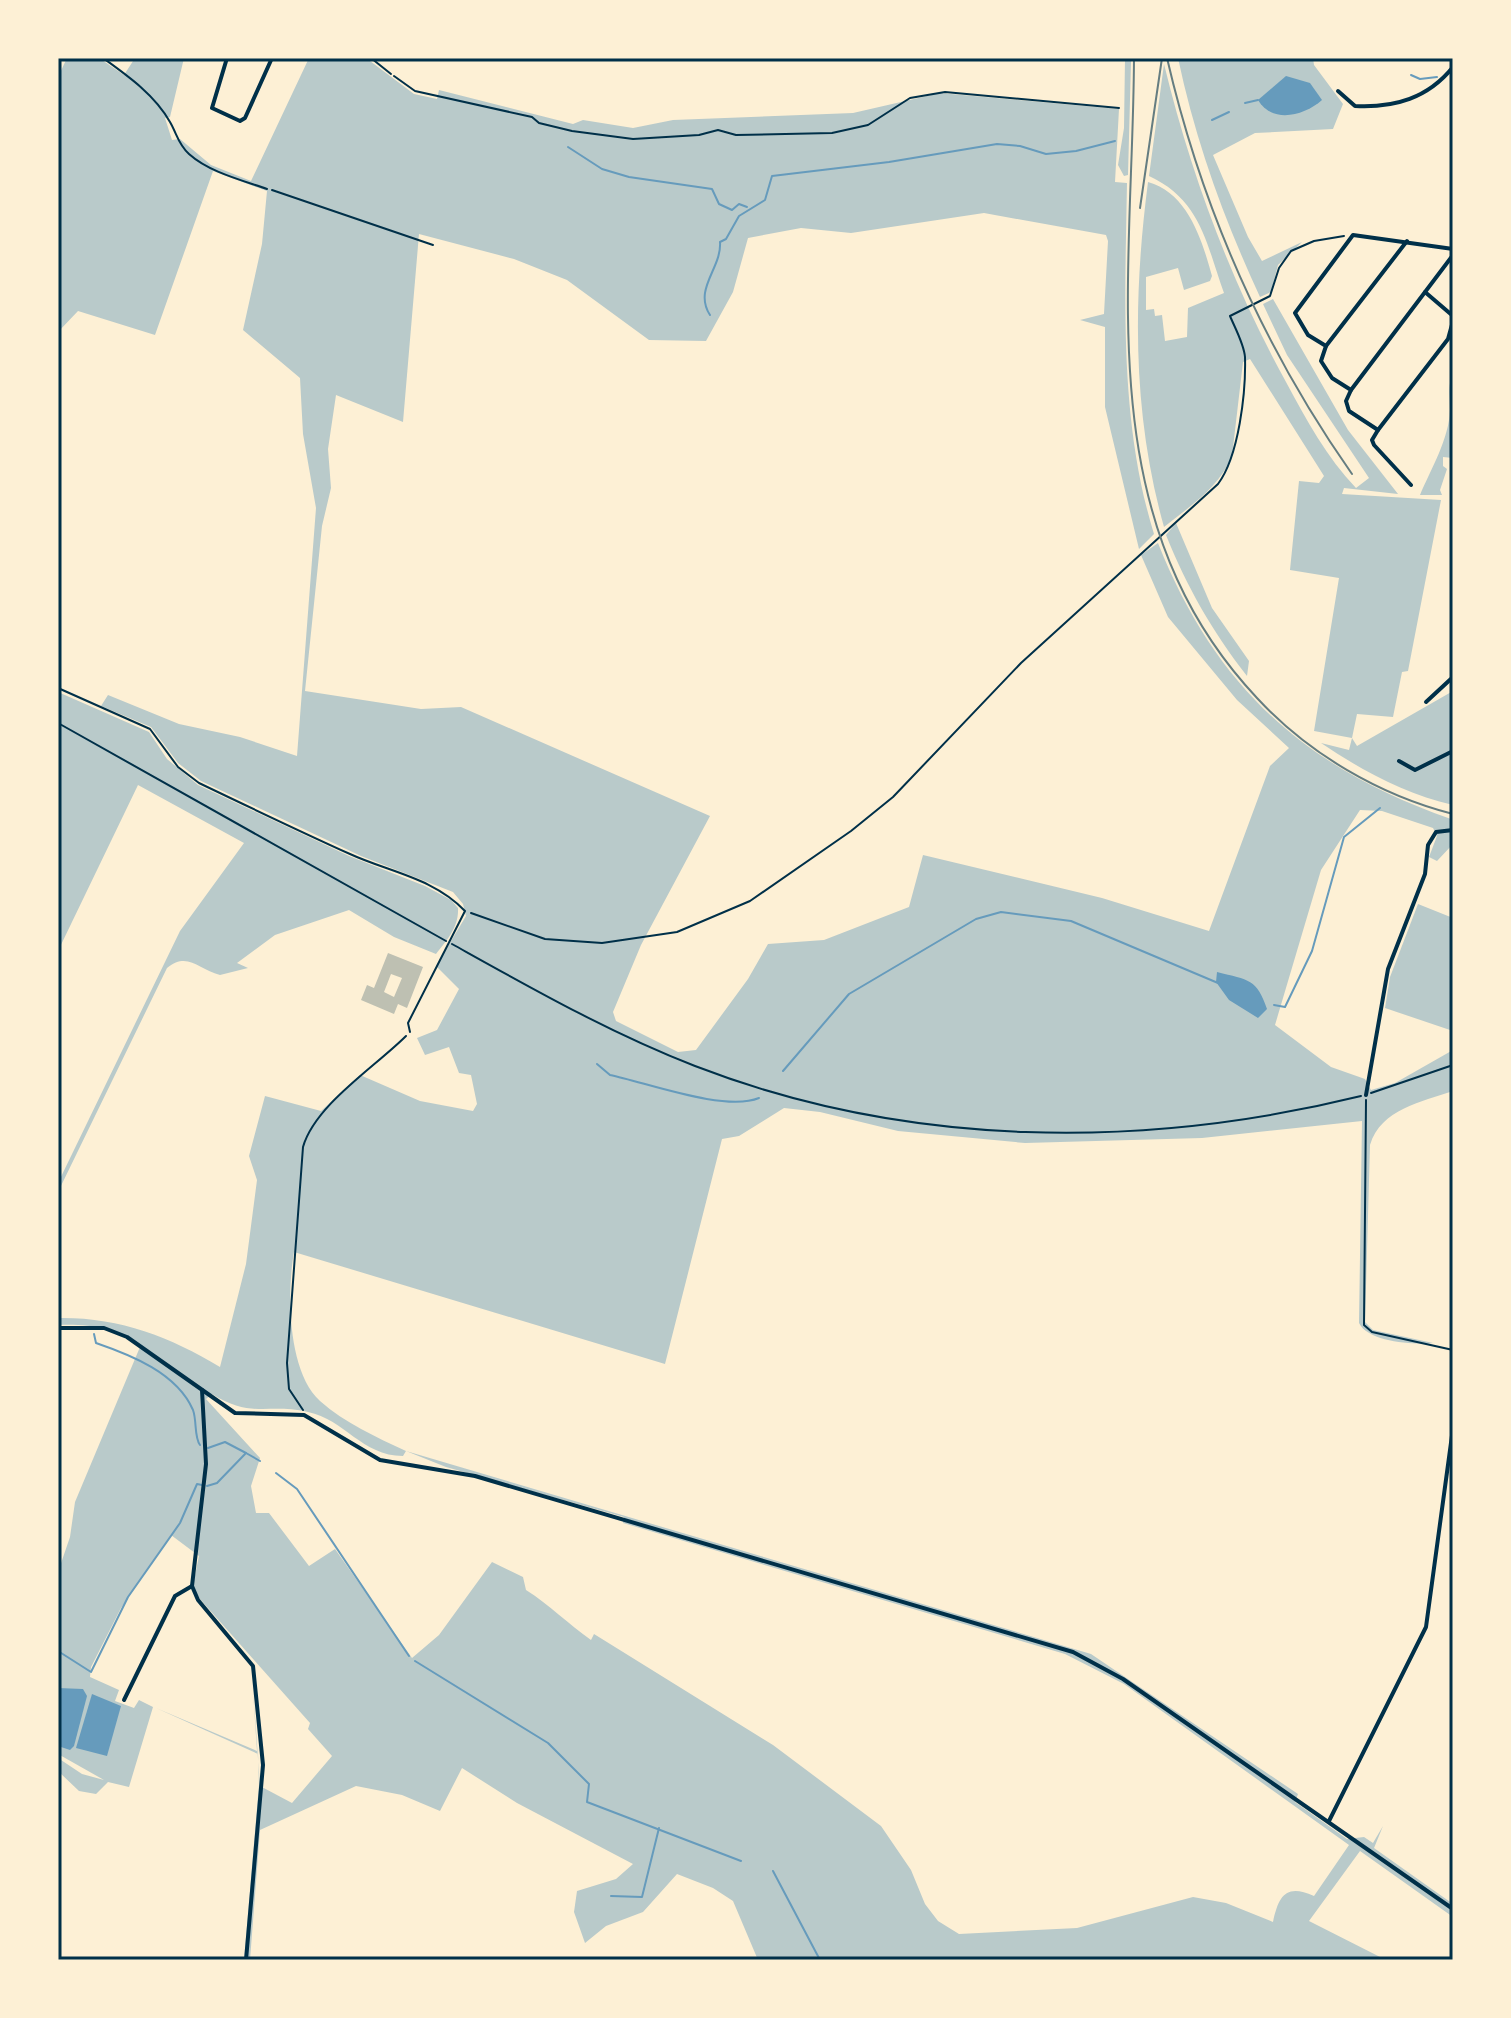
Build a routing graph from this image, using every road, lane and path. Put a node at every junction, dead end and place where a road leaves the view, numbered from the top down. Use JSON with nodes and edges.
{"nodes":[{"id":1,"x":103,"y":58,"type":"edge"},
{"id":2,"x":227,"y":58,"type":"edge"},
{"id":3,"x":272,"y":58,"type":"edge"},
{"id":4,"x":371,"y":58,"type":"edge"},
{"id":5,"x":1453,"y":67,"type":"edge"},
{"id":6,"x":391,"y":74,"type":"joint"},
{"id":7,"x":1338,"y":91,"type":"dead end"},
{"id":8,"x":1119,"y":108,"type":"dead end"},
{"id":9,"x":267,"y":189,"type":"joint"},
{"id":10,"x":1353,"y":235,"type":"junction"},
{"id":11,"x":1407,"y":241,"type":"junction"},
{"id":12,"x":433,"y":245,"type":"dead end"},
{"id":13,"x":1453,"y":252,"type":"edge"},
{"id":14,"x":1425,"y":292,"type":"junction"},
{"id":15,"x":1453,"y":319,"type":"edge"},
{"id":16,"x":1326,"y":346,"type":"junction"},
{"id":17,"x":1351,"y":390,"type":"junction"},
{"id":18,"x":1378,"y":430,"type":"junction"},
{"id":19,"x":1411,"y":485,"type":"dead end"},
{"id":20,"x":1453,"y":677,"type":"edge"},
{"id":21,"x":58,"y":688,"type":"edge"},
{"id":22,"x":1426,"y":702,"type":"dead end"},
{"id":23,"x":58,"y":723,"type":"edge"},
{"id":24,"x":1453,"y":751,"type":"edge"},
{"id":25,"x":1399,"y":761,"type":"dead end"},
{"id":26,"x":1453,"y":830,"type":"edge"},
{"id":27,"x":465,"y":911,"type":"junction"},
{"id":28,"x":410,"y":1032,"type":"joint"},
{"id":29,"x":1453,"y":1065,"type":"edge"},
{"id":30,"x":1366,"y":1095,"type":"junction"},
{"id":31,"x":58,"y":1328,"type":"edge"},
{"id":32,"x":1453,"y":1350,"type":"edge"},
{"id":33,"x":202,"y":1390,"type":"junction"},
{"id":34,"x":304,"y":1415,"type":"junction"},
{"id":35,"x":1453,"y":1428,"type":"edge"},
{"id":36,"x":192,"y":1586,"type":"junction"},
{"id":37,"x":124,"y":1700,"type":"dead end"},
{"id":38,"x":1329,"y":1821,"type":"junction"},
{"id":39,"x":1453,"y":1909,"type":"edge"},
{"id":40,"x":246,"y":1960,"type":"edge"}],
"edges":[{"from":1,"to":9,"type":"lane"},
{"from":2,"to":3,"type":"street"},
{"from":4,"to":6,"type":"lane"},
{"from":5,"to":7,"type":"street"},
{"from":6,"to":8,"type":"path"},
{"from":9,"to":12,"type":"path"},
{"from":10,"to":11,"type":"street"},
{"from":10,"to":16,"type":"street"},
{"from":10,"to":27,"type":"path"},
{"from":11,"to":13,"type":"street"},
{"from":11,"to":16,"type":"street"},
{"from":13,"to":14,"type":"street"},
{"from":14,"to":15,"type":"street"},
{"from":14,"to":17,"type":"street"},
{"from":15,"to":18,"type":"street"},
{"from":16,"to":17,"type":"street"},
{"from":17,"to":18,"type":"street"},
{"from":18,"to":19,"type":"street"},
{"from":20,"to":22,"type":"street"},
{"from":21,"to":27,"type":"lane"},
{"from":23,"to":30,"type":"path"},
{"from":24,"to":25,"type":"street"},
{"from":26,"to":30,"type":"street"},
{"from":27,"to":28,"type":"lane"},
{"from":28,"to":34,"type":"path"},
{"from":29,"to":30,"type":"path"},
{"from":30,"to":32,"type":"path"},
{"from":31,"to":33,"type":"street"},
{"from":33,"to":34,"type":"street"},
{"from":33,"to":36,"type":"street"},
{"from":34,"to":38,"type":"street"},
{"from":35,"to":38,"type":"street"},
{"from":36,"to":37,"type":"street"},
{"from":36,"to":40,"type":"street"},
{"from":38,"to":39,"type":"street"}]}
